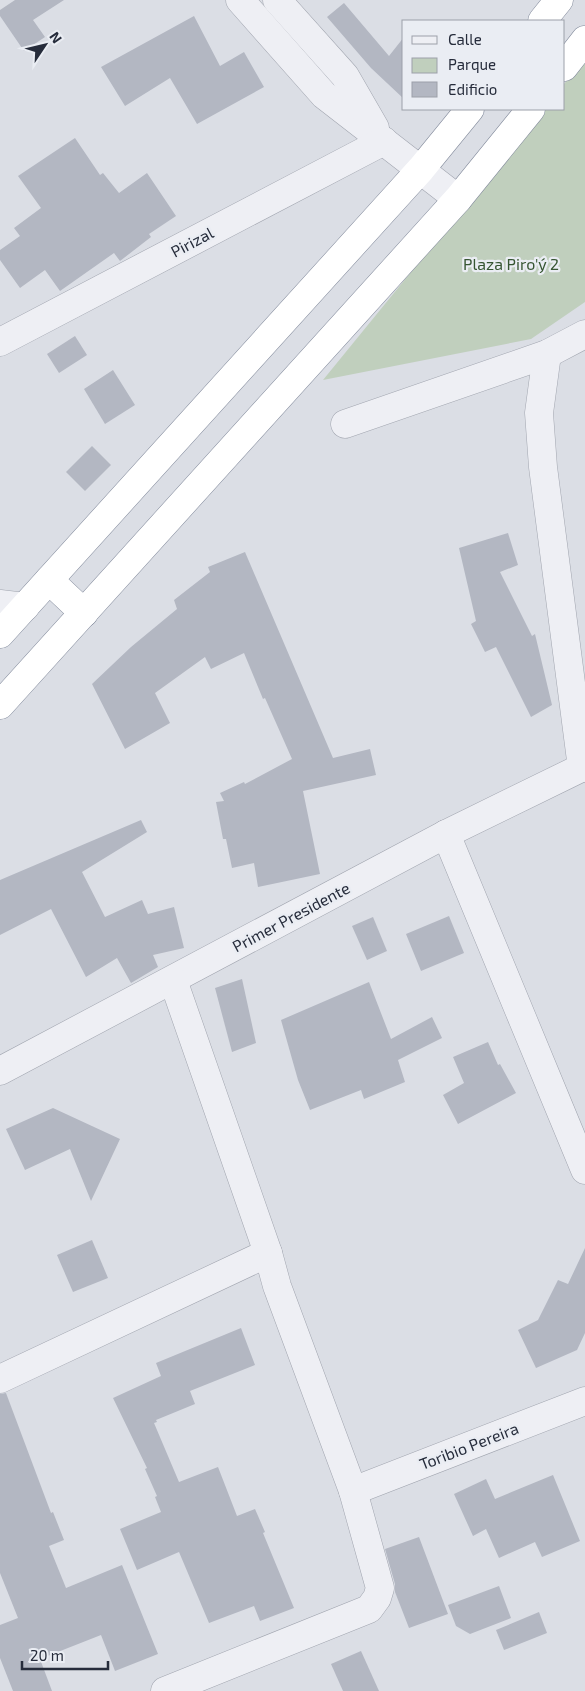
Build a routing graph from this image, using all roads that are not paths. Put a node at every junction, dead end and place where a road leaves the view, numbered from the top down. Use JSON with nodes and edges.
{"nodes":[{"id":1,"x":240,"y":0,"type":"edge"},
{"id":2,"x":277,"y":0,"type":"edge"},
{"id":3,"x":559,"y":0,"type":"edge"},
{"id":4,"x":543,"y":20,"type":"edge"},
{"id":5,"x":585,"y":40,"type":"edge"},
{"id":6,"x":565,"y":66,"type":"edge"},
{"id":7,"x":469,"y":110,"type":"edge"},
{"id":8,"x":529,"y":110,"type":"edge"},
{"id":9,"x":382,"y":139,"type":"junction"},
{"id":10,"x":421,"y":169,"type":"junction"},
{"id":11,"x":458,"y":199,"type":"junction"},
{"id":12,"x":585,"y":334,"type":"edge"},
{"id":13,"x":0,"y":342,"type":"edge"},
{"id":14,"x":547,"y":354,"type":"junction"},
{"id":15,"x":345,"y":424,"type":"dead end"},
{"id":16,"x":49,"y":580,"type":"junction"},
{"id":17,"x":12,"y":605,"type":"edge"},
{"id":18,"x":84,"y":613,"type":"junction"},
{"id":19,"x":0,"y":634,"type":"edge"},
{"id":20,"x":0,"y":705,"type":"edge"},
{"id":21,"x":584,"y":767,"type":"edge"},
{"id":22,"x":446,"y":834,"type":"junction"},
{"id":23,"x":172,"y":980,"type":"junction"},
{"id":24,"x":0,"y":1071,"type":"edge"},
{"id":25,"x":585,"y":1170,"type":"edge"},
{"id":26,"x":268,"y":1253,"type":"junction"},
{"id":27,"x":0,"y":1379,"type":"edge"},
{"id":28,"x":585,"y":1402,"type":"edge"},
{"id":29,"x":352,"y":1491,"type":"junction"},
{"id":30,"x":165,"y":1691,"type":"edge"}],
"edges":[{"from":1,"to":9,"type":"street"},
{"from":2,"to":9,"type":"street"},
{"from":3,"to":4,"type":"highway"},
{"from":5,"to":6,"type":"highway"},
{"from":7,"to":10,"type":"highway"},
{"from":8,"to":11,"type":"highway"},
{"from":9,"to":10,"type":"street"},
{"from":9,"to":13,"type":"street","name":"Pirizal"},
{"from":10,"to":11,"type":"street"},
{"from":10,"to":16,"type":"highway"},
{"from":11,"to":18,"type":"highway"},
{"from":12,"to":14,"type":"street"},
{"from":14,"to":15,"type":"street"},
{"from":14,"to":21,"type":"street"},
{"from":16,"to":17,"type":"highway"},
{"from":16,"to":18,"type":"highway"},
{"from":17,"to":19,"type":"highway"},
{"from":18,"to":20,"type":"highway"},
{"from":21,"to":22,"type":"street","name":"Primer Presidente"},
{"from":22,"to":23,"type":"street","name":"Primer Presidente"},
{"from":22,"to":25,"type":"street"},
{"from":23,"to":24,"type":"street","name":"Primer Presidente"},
{"from":23,"to":26,"type":"street"},
{"from":26,"to":27,"type":"street"},
{"from":26,"to":29,"type":"street"},
{"from":28,"to":29,"type":"street","name":"Toribio Pereira"},
{"from":29,"to":30,"type":"street"}]}
